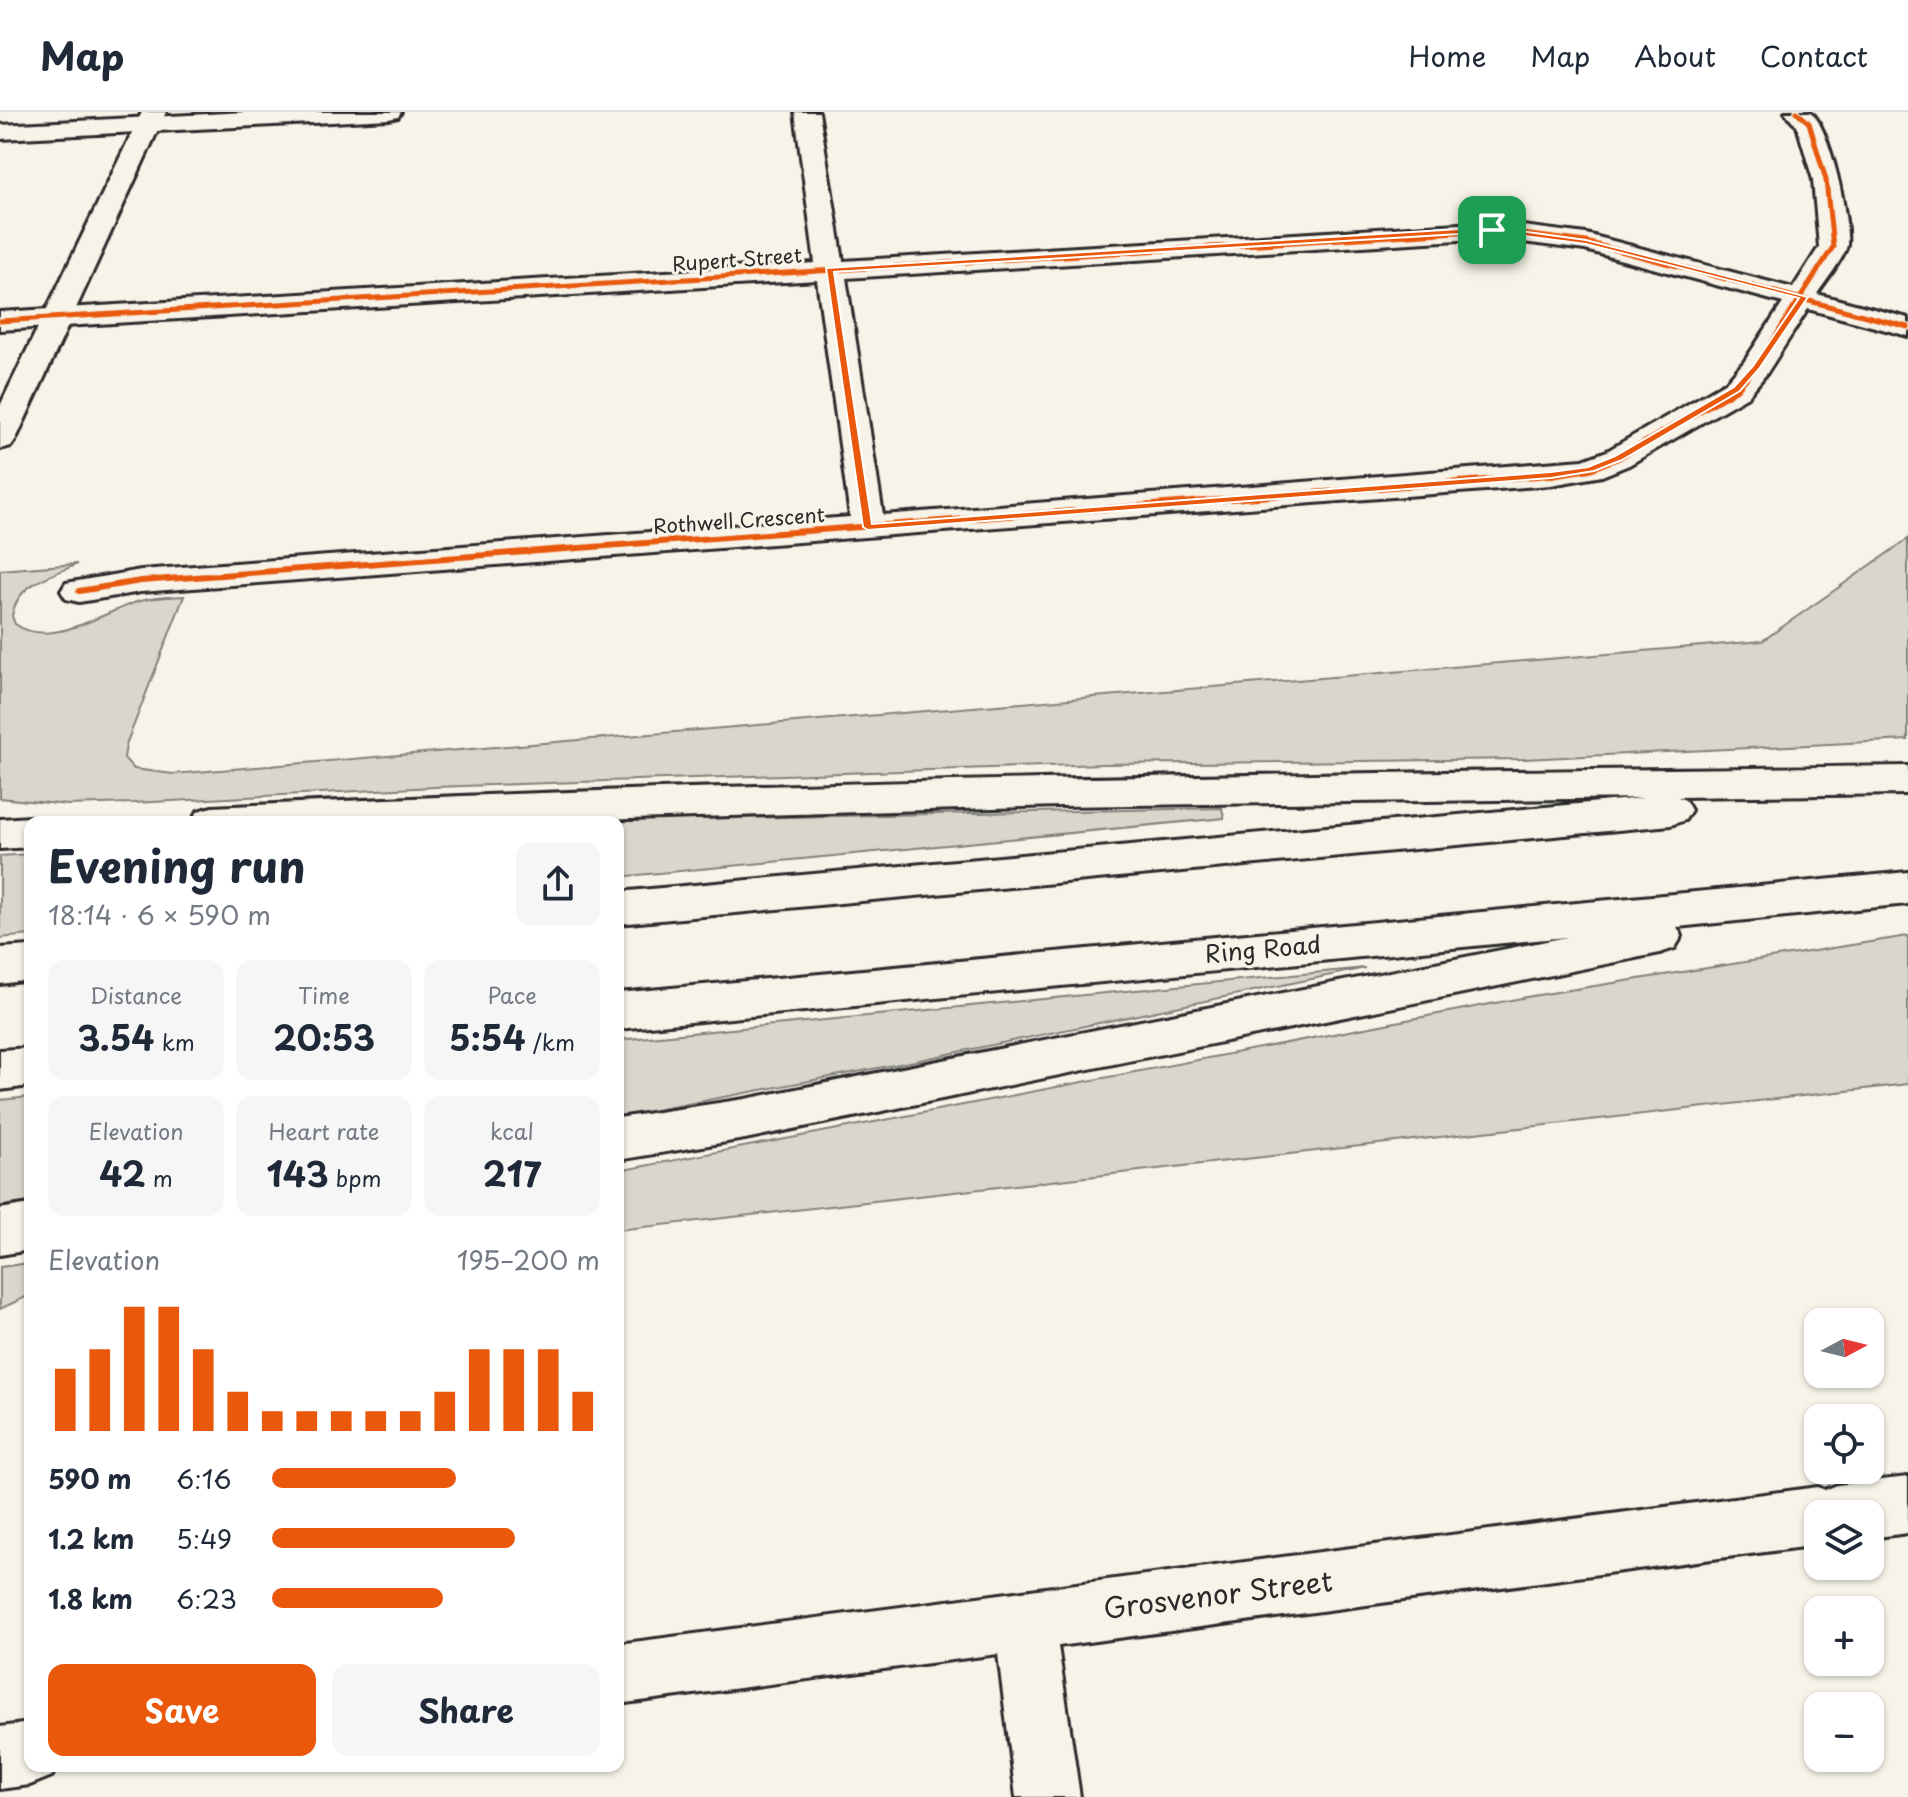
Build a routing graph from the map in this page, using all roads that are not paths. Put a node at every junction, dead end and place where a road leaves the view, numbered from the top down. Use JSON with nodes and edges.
{"nodes":[{"id":1,"x":389,"y":112,"type":"edge"},
{"id":2,"x":807,"y":112,"type":"edge"},
{"id":3,"x":1797,"y":112,"type":"edge"},
{"id":4,"x":152,"y":118,"type":"edge"},
{"id":5,"x":0,"y":132,"type":"edge"},
{"id":6,"x":829,"y":270,"type":"junction"},
{"id":7,"x":1804,"y":297,"type":"junction"},
{"id":8,"x":58,"y":318,"type":"junction"},
{"id":9,"x":0,"y":321,"type":"edge"},
{"id":10,"x":1908,"y":327,"type":"edge"},
{"id":11,"x":0,"y":439,"type":"edge"},
{"id":12,"x":868,"y":527,"type":"junction"},
{"id":13,"x":79,"y":591,"type":"dead end"},
{"id":14,"x":1908,"y":780,"type":"edge"},
{"id":15,"x":1908,"y":787,"type":"edge"},
{"id":16,"x":320,"y":816,"type":"edge"},
{"id":17,"x":24,"y":832,"type":"edge"},
{"id":18,"x":0,"y":834,"type":"edge"},
{"id":19,"x":1892,"y":890,"type":"edge"},
{"id":20,"x":624,"y":907,"type":"edge"},
{"id":21,"x":24,"y":964,"type":"edge"},
{"id":22,"x":0,"y":966,"type":"edge"},
{"id":23,"x":624,"y":1010,"type":"edge"},
{"id":24,"x":24,"y":1068,"type":"edge"},
{"id":25,"x":0,"y":1070,"type":"edge"},
{"id":26,"x":624,"y":1138,"type":"edge"},
{"id":27,"x":24,"y":1228,"type":"edge"},
{"id":28,"x":0,"y":1232,"type":"edge"},
{"id":29,"x":1908,"y":1505,"type":"edge"},
{"id":30,"x":1884,"y":1508,"type":"edge"},
{"id":31,"x":1804,"y":1518,"type":"edge"},
{"id":32,"x":1024,"y":1620,"type":"junction"},
{"id":33,"x":624,"y":1673,"type":"edge"},
{"id":34,"x":24,"y":1755,"type":"edge"},
{"id":35,"x":0,"y":1758,"type":"edge"},
{"id":36,"x":1048,"y":1797,"type":"edge"}],
"edges":[{"from":1,"to":4,"type":"main road"},
{"from":2,"to":6,"type":"main road"},
{"from":3,"to":7,"type":"main road","name":"Rothwell Crescent"},
{"from":4,"to":5,"type":"main road"},
{"from":4,"to":8,"type":"main road"},
{"from":6,"to":7,"type":"main road","name":"Rupert Street"},
{"from":6,"to":8,"type":"main road","name":"Rupert Street"},
{"from":6,"to":12,"type":"main road"},
{"from":7,"to":10,"type":"main road","name":"Rupert Street"},
{"from":7,"to":12,"type":"main road","name":"Rothwell Crescent"},
{"from":8,"to":9,"type":"main road","name":"Rupert Street"},
{"from":8,"to":11,"type":"main road"},
{"from":12,"to":13,"type":"main road","name":"Rothwell Crescent"},
{"from":14,"to":16,"type":"main road"},
{"from":15,"to":20,"type":"main road"},
{"from":17,"to":18,"type":"main road"},
{"from":19,"to":23,"type":"main road","name":"Ring Road"},
{"from":19,"to":26,"type":"main road"},
{"from":21,"to":22,"type":"main road"},
{"from":24,"to":25,"type":"main road"},
{"from":27,"to":28,"type":"main road"},
{"from":29,"to":30,"type":"main road"},
{"from":31,"to":32,"type":"main road","name":"Grosvenor Street"},
{"from":32,"to":33,"type":"main road","name":"Grosvenor Street"},
{"from":32,"to":36,"type":"main road"},
{"from":34,"to":35,"type":"main road"}]}
